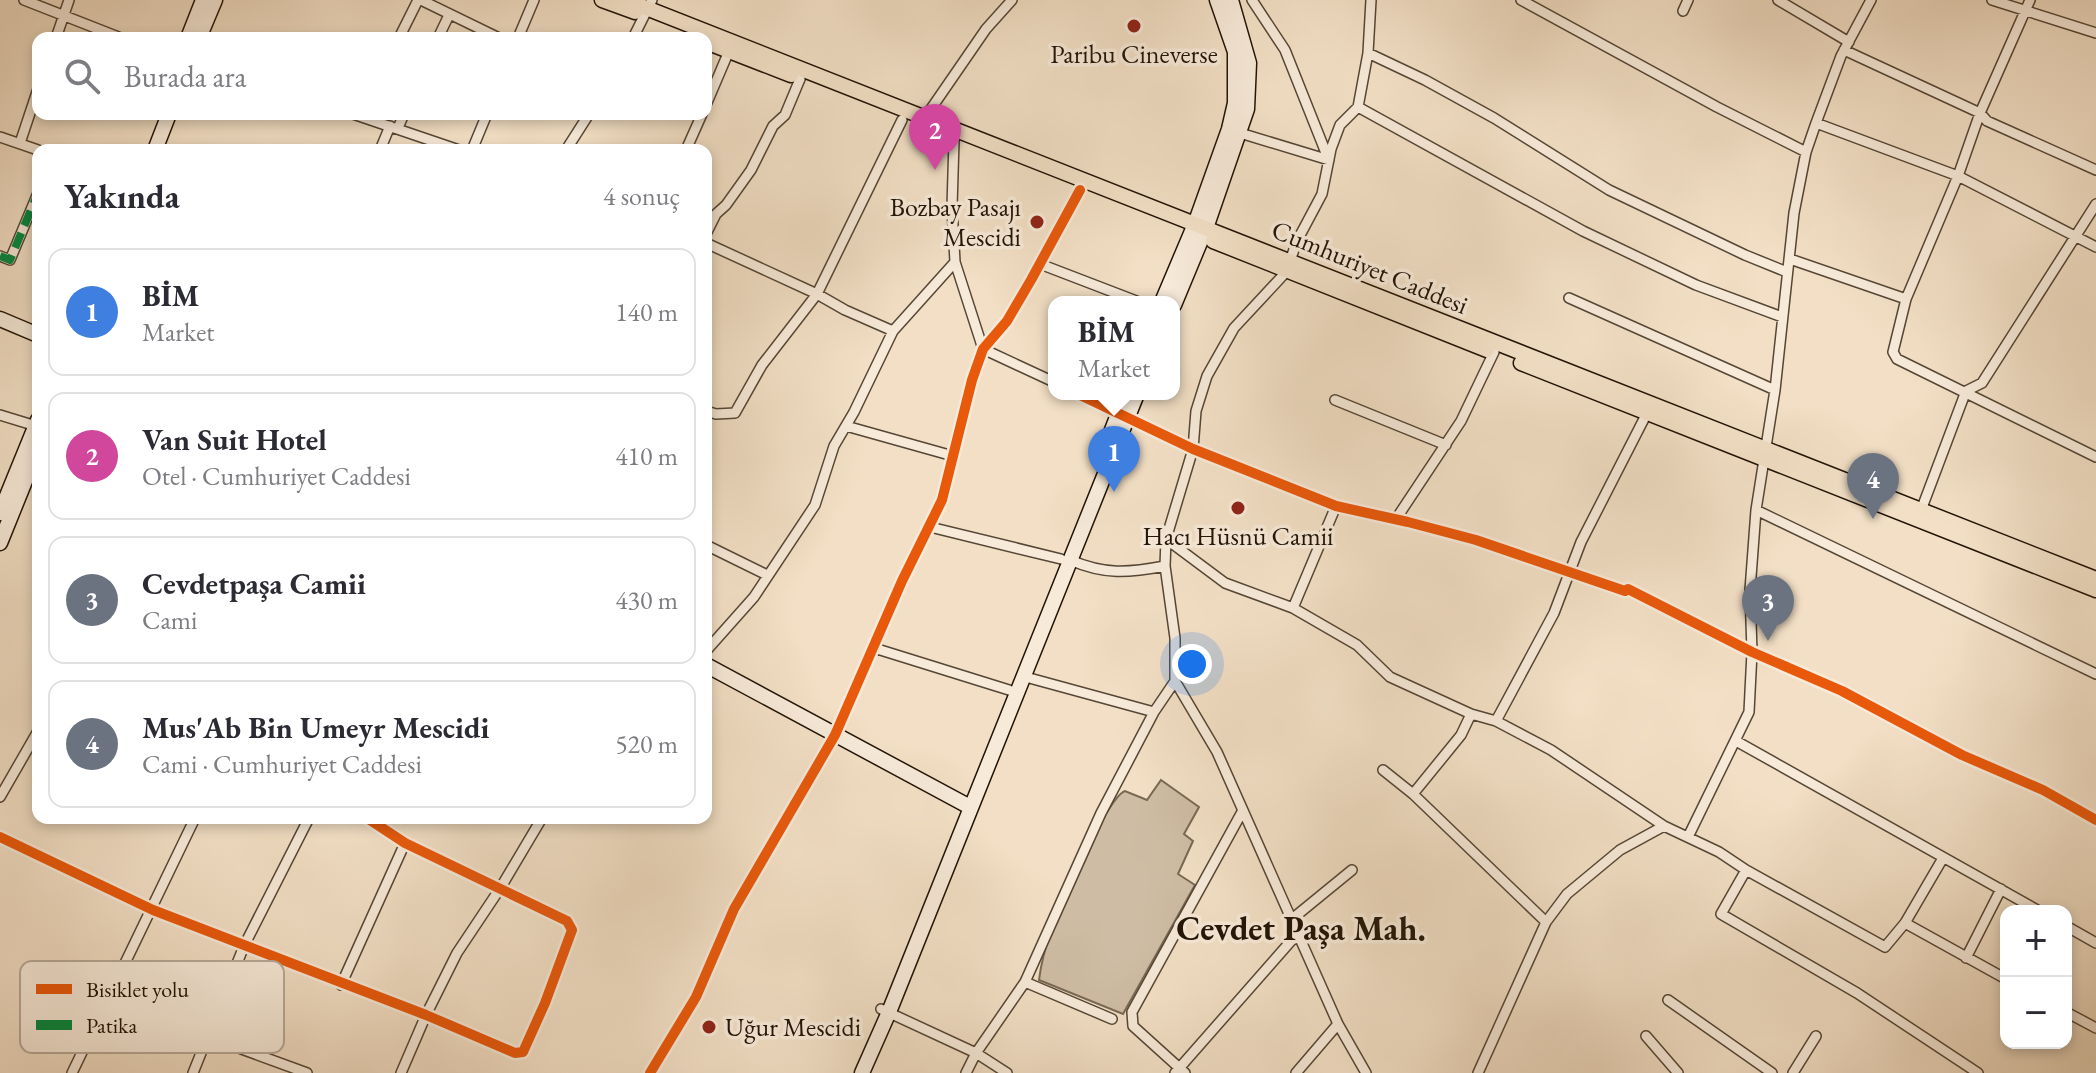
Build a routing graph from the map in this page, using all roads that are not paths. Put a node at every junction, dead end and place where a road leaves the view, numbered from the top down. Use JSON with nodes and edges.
{"nodes":[{"id":1,"x":24,"y":0,"type":"edge"},
{"id":2,"x":69,"y":0,"type":"edge"},
{"id":3,"x":203,"y":0,"type":"edge"},
{"id":4,"x":215,"y":0,"type":"edge"},
{"id":5,"x":419,"y":0,"type":"edge"},
{"id":6,"x":534,"y":0,"type":"edge"},
{"id":7,"x":602,"y":0,"type":"edge"},
{"id":8,"x":626,"y":0,"type":"edge"},
{"id":9,"x":1012,"y":0,"type":"edge"},
{"id":10,"x":1217,"y":0,"type":"edge"},
{"id":11,"x":1231,"y":0,"type":"edge"},
{"id":12,"x":1252,"y":0,"type":"edge"},
{"id":13,"x":1371,"y":0,"type":"edge"},
{"id":14,"x":1521,"y":0,"type":"edge"},
{"id":15,"x":1688,"y":0,"type":"edge"},
{"id":16,"x":1778,"y":0,"type":"edge"},
{"id":17,"x":1871,"y":0,"type":"edge"},
{"id":18,"x":1992,"y":0,"type":"edge"},
{"id":19,"x":2030,"y":0,"type":"edge"},
{"id":20,"x":648,"y":8,"type":"edge"},
{"id":21,"x":2025,"y":10,"type":"junction"},
{"id":22,"x":1683,"y":11,"type":"dead end"},
{"id":23,"x":63,"y":15,"type":"junction"},
{"id":24,"x":449,"y":15,"type":"junction"},
{"id":25,"x":58,"y":32,"type":"edge"},
{"id":26,"x":106,"y":32,"type":"edge"},
{"id":27,"x":190,"y":32,"type":"edge"},
{"id":28,"x":202,"y":32,"type":"edge"},
{"id":29,"x":402,"y":32,"type":"edge"},
{"id":30,"x":441,"y":32,"type":"edge"},
{"id":31,"x":486,"y":32,"type":"edge"},
{"id":32,"x":521,"y":32,"type":"edge"},
{"id":33,"x":636,"y":32,"type":"edge"},
{"id":34,"x":687,"y":32,"type":"edge"},
{"id":35,"x":708,"y":32,"type":"edge"},
{"id":36,"x":2096,"y":33,"type":"edge"},
{"id":37,"x":712,"y":34,"type":"edge"},
{"id":38,"x":712,"y":44,"type":"edge"},
{"id":39,"x":1846,"y":46,"type":"junction"},
{"id":40,"x":729,"y":51,"type":"junction"},
{"id":41,"x":1368,"y":53,"type":"junction"},
{"id":42,"x":800,"y":79,"type":"junction"},
{"id":43,"x":712,"y":91,"type":"edge"},
{"id":44,"x":32,"y":107,"type":"edge"},
{"id":45,"x":1358,"y":107,"type":"junction"},
{"id":46,"x":1980,"y":113,"type":"junction"},
{"id":47,"x":924,"y":119,"type":"junction"},
{"id":48,"x":157,"y":120,"type":"edge"},
{"id":49,"x":167,"y":120,"type":"edge"},
{"id":50,"x":373,"y":120,"type":"edge"},
{"id":51,"x":399,"y":120,"type":"edge"},
{"id":52,"x":484,"y":120,"type":"edge"},
{"id":53,"x":585,"y":120,"type":"edge"},
{"id":54,"x":699,"y":120,"type":"edge"},
{"id":55,"x":902,"y":120,"type":"junction"},
{"id":56,"x":1816,"y":123,"type":"junction"},
{"id":57,"x":394,"y":127,"type":"junction"},
{"id":58,"x":1240,"y":133,"type":"junction"},
{"id":59,"x":0,"y":137,"type":"edge"},
{"id":60,"x":954,"y":140,"type":"junction"},
{"id":61,"x":20,"y":143,"type":"junction"},
{"id":62,"x":147,"y":144,"type":"edge"},
{"id":63,"x":157,"y":144,"type":"edge"},
{"id":64,"x":384,"y":144,"type":"edge"},
{"id":65,"x":442,"y":144,"type":"edge"},
{"id":66,"x":474,"y":144,"type":"edge"},
{"id":67,"x":570,"y":144,"type":"edge"},
{"id":68,"x":689,"y":144,"type":"edge"},
{"id":69,"x":32,"y":148,"type":"edge"},
{"id":70,"x":1806,"y":152,"type":"junction"},
{"id":71,"x":1329,"y":160,"type":"junction"},
{"id":72,"x":2096,"y":170,"type":"edge"},
{"id":73,"x":1958,"y":176,"type":"junction"},
{"id":74,"x":1080,"y":190,"type":"junction"},
{"id":75,"x":2096,"y":204,"type":"edge"},
{"id":76,"x":32,"y":207,"type":"edge"},
{"id":77,"x":712,"y":222,"type":"edge"},
{"id":78,"x":1198,"y":230,"type":"junction"},
{"id":79,"x":2076,"y":236,"type":"junction"},
{"id":80,"x":712,"y":246,"type":"edge"},
{"id":81,"x":2096,"y":247,"type":"edge"},
{"id":82,"x":0,"y":256,"type":"edge"},
{"id":83,"x":1790,"y":259,"type":"junction"},
{"id":84,"x":955,"y":262,"type":"junction"},
{"id":85,"x":1040,"y":264,"type":"junction"},
{"id":86,"x":1288,"y":266,"type":"junction"},
{"id":87,"x":1787,"y":272,"type":"junction"},
{"id":88,"x":817,"y":294,"type":"junction"},
{"id":89,"x":1123,"y":296,"type":"edge"},
{"id":90,"x":1165,"y":296,"type":"edge"},
{"id":91,"x":1177,"y":296,"type":"edge"},
{"id":92,"x":1569,"y":298,"type":"dead end"},
{"id":93,"x":1906,"y":299,"type":"junction"},
{"id":94,"x":1782,"y":317,"type":"junction"},
{"id":95,"x":0,"y":321,"type":"edge"},
{"id":96,"x":893,"y":331,"type":"junction"},
{"id":97,"x":32,"y":334,"type":"edge"},
{"id":98,"x":983,"y":349,"type":"junction"},
{"id":99,"x":1494,"y":352,"type":"junction"},
{"id":100,"x":1048,"y":379,"type":"edge"},
{"id":101,"x":1775,"y":390,"type":"junction"},
{"id":102,"x":1966,"y":391,"type":"junction"},
{"id":103,"x":1090,"y":400,"type":"edge"},
{"id":104,"x":1125,"y":400,"type":"edge"},
{"id":105,"x":1133,"y":400,"type":"edge"},
{"id":106,"x":1335,"y":400,"type":"dead end"},
{"id":107,"x":712,"y":413,"type":"edge"},
{"id":108,"x":1647,"y":413,"type":"junction"},
{"id":109,"x":0,"y":415,"type":"edge"},
{"id":110,"x":1123,"y":416,"type":"junction"},
{"id":111,"x":32,"y":422,"type":"edge"},
{"id":112,"x":846,"y":426,"type":"junction"},
{"id":113,"x":32,"y":435,"type":"edge"},
{"id":114,"x":1446,"y":445,"type":"junction"},
{"id":115,"x":1193,"y":449,"type":"junction"},
{"id":116,"x":2095,"y":454,"type":"edge"},
{"id":117,"x":1765,"y":455,"type":"junction"},
{"id":118,"x":953,"y":456,"type":"junction"},
{"id":119,"x":32,"y":473,"type":"edge"},
{"id":120,"x":1336,"y":506,"type":"junction"},
{"id":121,"x":1756,"y":510,"type":"junction"},
{"id":122,"x":0,"y":513,"type":"edge"},
{"id":123,"x":1919,"y":515,"type":"junction"},
{"id":124,"x":1396,"y":519,"type":"junction"},
{"id":125,"x":930,"y":527,"type":"junction"},
{"id":126,"x":1166,"y":539,"type":"junction"},
{"id":127,"x":0,"y":543,"type":"edge"},
{"id":128,"x":712,"y":548,"type":"edge"},
{"id":129,"x":1066,"y":559,"type":"junction"},
{"id":130,"x":1165,"y":566,"type":"junction"},
{"id":131,"x":1569,"y":573,"type":"junction"},
{"id":132,"x":767,"y":575,"type":"junction"},
{"id":133,"x":2096,"y":579,"type":"edge"},
{"id":134,"x":2096,"y":590,"type":"edge"},
{"id":135,"x":1293,"y":608,"type":"junction"},
{"id":136,"x":712,"y":644,"type":"edge"},
{"id":137,"x":874,"y":648,"type":"junction"},
{"id":138,"x":1752,"y":652,"type":"junction"},
{"id":139,"x":712,"y":668,"type":"edge"},
{"id":140,"x":2096,"y":674,"type":"edge"},
{"id":141,"x":712,"y":675,"type":"edge"},
{"id":142,"x":1022,"y":676,"type":"junction"},
{"id":143,"x":1175,"y":681,"type":"junction"},
{"id":144,"x":1009,"y":690,"type":"junction"},
{"id":145,"x":1154,"y":712,"type":"junction"},
{"id":146,"x":1471,"y":714,"type":"junction"},
{"id":147,"x":1496,"y":721,"type":"junction"},
{"id":148,"x":833,"y":738,"type":"junction"},
{"id":149,"x":32,"y":741,"type":"edge"},
{"id":150,"x":1736,"y":741,"type":"junction"},
{"id":151,"x":1383,"y":770,"type":"dead end"},
{"id":152,"x":1413,"y":794,"type":"junction"},
{"id":153,"x":0,"y":797,"type":"edge"},
{"id":154,"x":965,"y":809,"type":"junction"},
{"id":155,"x":1242,"y":812,"type":"junction"},
{"id":156,"x":2096,"y":820,"type":"edge"},
{"id":157,"x":192,"y":824,"type":"edge"},
{"id":158,"x":306,"y":824,"type":"edge"},
{"id":159,"x":376,"y":824,"type":"edge"},
{"id":160,"x":539,"y":824,"type":"edge"},
{"id":161,"x":1664,"y":826,"type":"junction"},
{"id":162,"x":0,"y":837,"type":"edge"},
{"id":163,"x":1688,"y":837,"type":"junction"},
{"id":164,"x":405,"y":843,"type":"junction"},
{"id":165,"x":1943,"y":858,"type":"junction"},
{"id":166,"x":1352,"y":870,"type":"dead end"},
{"id":167,"x":1746,"y":870,"type":"junction"},
{"id":168,"x":501,"y":887,"type":"junction"},
{"id":169,"x":2001,"y":889,"type":"junction"},
{"id":170,"x":2029,"y":905,"type":"edge"},
{"id":171,"x":153,"y":910,"type":"junction"},
{"id":172,"x":1292,"y":919,"type":"junction"},
{"id":173,"x":1546,"y":922,"type":"junction"},
{"id":174,"x":1905,"y":923,"type":"junction"},
{"id":175,"x":2072,"y":929,"type":"edge"},
{"id":176,"x":1298,"y":933,"type":"junction"},
{"id":177,"x":2096,"y":943,"type":"edge"},
{"id":178,"x":244,"y":946,"type":"junction"},
{"id":179,"x":1966,"y":958,"type":"junction"},
{"id":180,"x":128,"y":961,"type":"edge"},
{"id":181,"x":238,"y":961,"type":"edge"},
{"id":182,"x":281,"y":961,"type":"edge"},
{"id":183,"x":284,"y":962,"type":"edge"},
{"id":184,"x":2002,"y":977,"type":"edge"},
{"id":185,"x":1025,"y":982,"type":"junction"},
{"id":186,"x":341,"y":985,"type":"junction"},
{"id":187,"x":1668,"y":1000,"type":"dead end"},
{"id":188,"x":885,"y":1011,"type":"junction"},
{"id":189,"x":426,"y":1015,"type":"junction"},
{"id":190,"x":2072,"y":1015,"type":"edge"},
{"id":191,"x":1112,"y":1019,"type":"dead end"},
{"id":192,"x":1338,"y":1024,"type":"junction"},
{"id":193,"x":2096,"y":1028,"type":"edge"},
{"id":194,"x":1646,"y":1036,"type":"dead end"},
{"id":195,"x":1816,"y":1036,"type":"dead end"},
{"id":196,"x":82,"y":1053,"type":"edge"},
{"id":197,"x":200,"y":1053,"type":"edge"},
{"id":198,"x":252,"y":1053,"type":"edge"},
{"id":199,"x":976,"y":1053,"type":"junction"},
{"id":200,"x":1963,"y":1062,"type":"junction"},
{"id":201,"x":1180,"y":1071,"type":"edge"},
{"id":202,"x":72,"y":1073,"type":"edge"},
{"id":203,"x":193,"y":1073,"type":"edge"},
{"id":204,"x":307,"y":1073,"type":"edge"},
{"id":205,"x":401,"y":1073,"type":"edge"},
{"id":206,"x":650,"y":1073,"type":"edge"},
{"id":207,"x":852,"y":1073,"type":"edge"},
{"id":208,"x":862,"y":1073,"type":"edge"},
{"id":209,"x":966,"y":1073,"type":"edge"},
{"id":210,"x":1007,"y":1073,"type":"edge"},
{"id":211,"x":1296,"y":1073,"type":"edge"},
{"id":212,"x":1366,"y":1073,"type":"edge"},
{"id":213,"x":1478,"y":1073,"type":"edge"},
{"id":214,"x":1678,"y":1073,"type":"edge"},
{"id":215,"x":1772,"y":1073,"type":"edge"},
{"id":216,"x":1793,"y":1073,"type":"edge"},
{"id":217,"x":1957,"y":1073,"type":"edge"},
{"id":218,"x":1978,"y":1073,"type":"edge"}],
"edges":[{"from":1,"to":23,"type":"street"},
{"from":2,"to":23,"type":"street"},
{"from":3,"to":27,"type":"street"},
{"from":4,"to":28,"type":"street"},
{"from":5,"to":24,"type":"street"},
{"from":5,"to":29,"type":"street"},
{"from":6,"to":32,"type":"street"},
{"from":7,"to":20,"type":"main road","name":"Cumhuriyet Caddesi"},
{"from":8,"to":20,"type":"main road","name":"Cumhuriyet Caddesi"},
{"from":9,"to":47,"type":"street"},
{"from":10,"to":78,"type":"street"},
{"from":11,"to":58,"type":"street"},
{"from":12,"to":71,"type":"street"},
{"from":13,"to":41,"type":"street"},
{"from":14,"to":70,"type":"street"},
{"from":15,"to":22,"type":"street"},
{"from":16,"to":39,"type":"street"},
{"from":17,"to":39,"type":"street"},
{"from":18,"to":21,"type":"street"},
{"from":19,"to":21,"type":"street"},
{"from":20,"to":33,"type":"street"},
{"from":20,"to":34,"type":"main road","name":"Cumhuriyet Caddesi"},
{"from":20,"to":35,"type":"main road","name":"Cumhuriyet Caddesi"},
{"from":21,"to":36,"type":"street"},
{"from":21,"to":46,"type":"street"},
{"from":23,"to":25,"type":"street"},
{"from":23,"to":26,"type":"street"},
{"from":24,"to":30,"type":"street"},
{"from":24,"to":31,"type":"street"},
{"from":37,"to":47,"type":"main road","name":"Cumhuriyet Caddesi"},
{"from":38,"to":40,"type":"main road","name":"Cumhuriyet Caddesi"},
{"from":39,"to":46,"type":"street"},
{"from":39,"to":56,"type":"street"},
{"from":40,"to":42,"type":"main road","name":"Cumhuriyet Caddesi"},
{"from":40,"to":43,"type":"street"},
{"from":41,"to":45,"type":"street"},
{"from":41,"to":87,"type":"street"},
{"from":42,"to":55,"type":"main road","name":"Cumhuriyet Caddesi"},
{"from":42,"to":77,"type":"street"},
{"from":44,"to":61,"type":"street"},
{"from":45,"to":71,"type":"street"},
{"from":45,"to":94,"type":"street"},
{"from":46,"to":72,"type":"street"},
{"from":46,"to":73,"type":"street"},
{"from":47,"to":78,"type":"main road","name":"Cumhuriyet Caddesi"},
{"from":48,"to":62,"type":"street"},
{"from":49,"to":63,"type":"street"},
{"from":50,"to":57,"type":"street"},
{"from":51,"to":57,"type":"street"},
{"from":52,"to":66,"type":"street"},
{"from":53,"to":67,"type":"street"},
{"from":54,"to":68,"type":"street"},
{"from":55,"to":60,"type":"main road","name":"Cumhuriyet Caddesi"},
{"from":55,"to":88,"type":"street"},
{"from":56,"to":70,"type":"street"},
{"from":56,"to":73,"type":"street"},
{"from":57,"to":64,"type":"street"},
{"from":57,"to":65,"type":"street"},
{"from":58,"to":71,"type":"street"},
{"from":58,"to":78,"type":"street"},
{"from":59,"to":61,"type":"street"},
{"from":60,"to":74,"type":"main road","name":"Cumhuriyet Caddesi"},
{"from":60,"to":84,"type":"street"},
{"from":61,"to":69,"type":"street"},
{"from":70,"to":83,"type":"street"},
{"from":71,"to":86,"type":"street"},
{"from":73,"to":79,"type":"street"},
{"from":73,"to":93,"type":"street"},
{"from":74,"to":78,"type":"main road","name":"Cumhuriyet Caddesi"},
{"from":74,"to":85,"type":"street"},
{"from":75,"to":79,"type":"street"},
{"from":76,"to":82,"type":"street"},
{"from":78,"to":86,"type":"main road","name":"Cumhuriyet Caddesi"},
{"from":78,"to":90,"type":"street"},
{"from":78,"to":91,"type":"street"},
{"from":79,"to":81,"type":"street"},
{"from":79,"to":102,"type":"street"},
{"from":80,"to":88,"type":"street"},
{"from":83,"to":87,"type":"street"},
{"from":83,"to":93,"type":"street"},
{"from":84,"to":96,"type":"street"},
{"from":84,"to":98,"type":"street"},
{"from":85,"to":89,"type":"street"},
{"from":85,"to":98,"type":"street"},
{"from":86,"to":99,"type":"main road","name":"Cumhuriyet Caddesi"},
{"from":86,"to":115,"type":"street"},
{"from":86,"to":117,"type":"main road","name":"Cumhuriyet Caddesi"},
{"from":87,"to":94,"type":"street"},
{"from":88,"to":96,"type":"street"},
{"from":88,"to":107,"type":"street"},
{"from":92,"to":101,"type":"street"},
{"from":93,"to":102,"type":"street"},
{"from":94,"to":101,"type":"street"},
{"from":95,"to":97,"type":"street"},
{"from":96,"to":112,"type":"street"},
{"from":98,"to":100,"type":"street"},
{"from":98,"to":118,"type":"street"},
{"from":99,"to":108,"type":"main road","name":"Cumhuriyet Caddesi"},
{"from":99,"to":114,"type":"street"},
{"from":101,"to":117,"type":"street"},
{"from":102,"to":116,"type":"street"},
{"from":102,"to":123,"type":"street"},
{"from":103,"to":110,"type":"street"},
{"from":104,"to":110,"type":"street"},
{"from":105,"to":110,"type":"street"},
{"from":106,"to":114,"type":"street"},
{"from":108,"to":117,"type":"main road","name":"Cumhuriyet Caddesi"},
{"from":108,"to":131,"type":"street"},
{"from":109,"to":111,"type":"street"},
{"from":110,"to":115,"type":"street"},
{"from":110,"to":129,"type":"street"},
{"from":112,"to":118,"type":"street"},
{"from":112,"to":132,"type":"street"},
{"from":113,"to":122,"type":"street"},
{"from":114,"to":124,"type":"street"},
{"from":115,"to":120,"type":"street"},
{"from":115,"to":126,"type":"street"},
{"from":117,"to":121,"type":"street"},
{"from":117,"to":123,"type":"main road","name":"Cumhuriyet Caddesi"},
{"from":118,"to":125,"type":"street"},
{"from":119,"to":127,"type":"street"},
{"from":120,"to":124,"type":"street"},
{"from":120,"to":135,"type":"street"},
{"from":121,"to":138,"type":"street"},
{"from":121,"to":140,"type":"street"},
{"from":123,"to":133,"type":"main road","name":"Cumhuriyet Caddesi"},
{"from":123,"to":134,"type":"main road","name":"Cumhuriyet Caddesi"},
{"from":124,"to":131,"type":"street"},
{"from":125,"to":129,"type":"street"},
{"from":125,"to":137,"type":"street"},
{"from":126,"to":130,"type":"street"},
{"from":126,"to":135,"type":"street"},
{"from":128,"to":132,"type":"street"},
{"from":129,"to":130,"type":"street"},
{"from":129,"to":142,"type":"street"},
{"from":129,"to":144,"type":"street"},
{"from":130,"to":143,"type":"street"},
{"from":131,"to":138,"type":"street"},
{"from":131,"to":147,"type":"street"},
{"from":132,"to":136,"type":"street"},
{"from":135,"to":146,"type":"street"},
{"from":137,"to":144,"type":"street"},
{"from":137,"to":148,"type":"street"},
{"from":138,"to":150,"type":"street"},
{"from":138,"to":156,"type":"street"},
{"from":139,"to":148,"type":"street"},
{"from":141,"to":148,"type":"street"},
{"from":142,"to":145,"type":"street"},
{"from":142,"to":154,"type":"street"},
{"from":143,"to":145,"type":"street"},
{"from":143,"to":155,"type":"street"},
{"from":144,"to":154,"type":"street"},
{"from":145,"to":185,"type":"street"},
{"from":146,"to":147,"type":"street"},
{"from":146,"to":152,"type":"street"},
{"from":147,"to":161,"type":"street"},
{"from":148,"to":154,"type":"street"},
{"from":148,"to":206,"type":"street"},
{"from":149,"to":153,"type":"street"},
{"from":150,"to":163,"type":"street"},
{"from":150,"to":165,"type":"street"},
{"from":151,"to":152,"type":"street"},
{"from":152,"to":173,"type":"street"},
{"from":154,"to":188,"type":"street"},
{"from":155,"to":172,"type":"street"},
{"from":155,"to":201,"type":"street"},
{"from":157,"to":171,"type":"street"},
{"from":158,"to":178,"type":"street"},
{"from":159,"to":164,"type":"street"},
{"from":160,"to":168,"type":"street"},
{"from":161,"to":163,"type":"street"},
{"from":161,"to":173,"type":"street"},
{"from":162,"to":171,"type":"street"},
{"from":163,"to":167,"type":"street"},
{"from":164,"to":168,"type":"street"},
{"from":164,"to":186,"type":"street"},
{"from":165,"to":169,"type":"street"},
{"from":165,"to":174,"type":"street"},
{"from":166,"to":172,"type":"street"},
{"from":167,"to":174,"type":"street"},
{"from":167,"to":200,"type":"street"},
{"from":168,"to":189,"type":"street"},
{"from":168,"to":189,"type":"street"},
{"from":169,"to":170,"type":"street"},
{"from":169,"to":179,"type":"street"},
{"from":171,"to":178,"type":"street"},
{"from":171,"to":180,"type":"street"},
{"from":172,"to":176,"type":"street"},
{"from":173,"to":213,"type":"street"},
{"from":174,"to":179,"type":"street"},
{"from":175,"to":177,"type":"street"},
{"from":176,"to":192,"type":"street"},
{"from":176,"to":201,"type":"street"},
{"from":178,"to":181,"type":"street"},
{"from":178,"to":182,"type":"street"},
{"from":179,"to":184,"type":"street"},
{"from":183,"to":186,"type":"street"},
{"from":185,"to":191,"type":"street"},
{"from":185,"to":199,"type":"street"},
{"from":186,"to":189,"type":"street"},
{"from":187,"to":215,"type":"street"},
{"from":188,"to":199,"type":"street"},
{"from":188,"to":207,"type":"street"},
{"from":188,"to":208,"type":"street"},
{"from":189,"to":205,"type":"street"},
{"from":190,"to":193,"type":"street"},
{"from":192,"to":211,"type":"street"},
{"from":192,"to":212,"type":"street"},
{"from":194,"to":214,"type":"street"},
{"from":195,"to":216,"type":"street"},
{"from":196,"to":202,"type":"street"},
{"from":197,"to":203,"type":"street"},
{"from":198,"to":204,"type":"street"},
{"from":199,"to":209,"type":"street"},
{"from":199,"to":210,"type":"street"},
{"from":200,"to":217,"type":"street"},
{"from":200,"to":218,"type":"street"}]}
